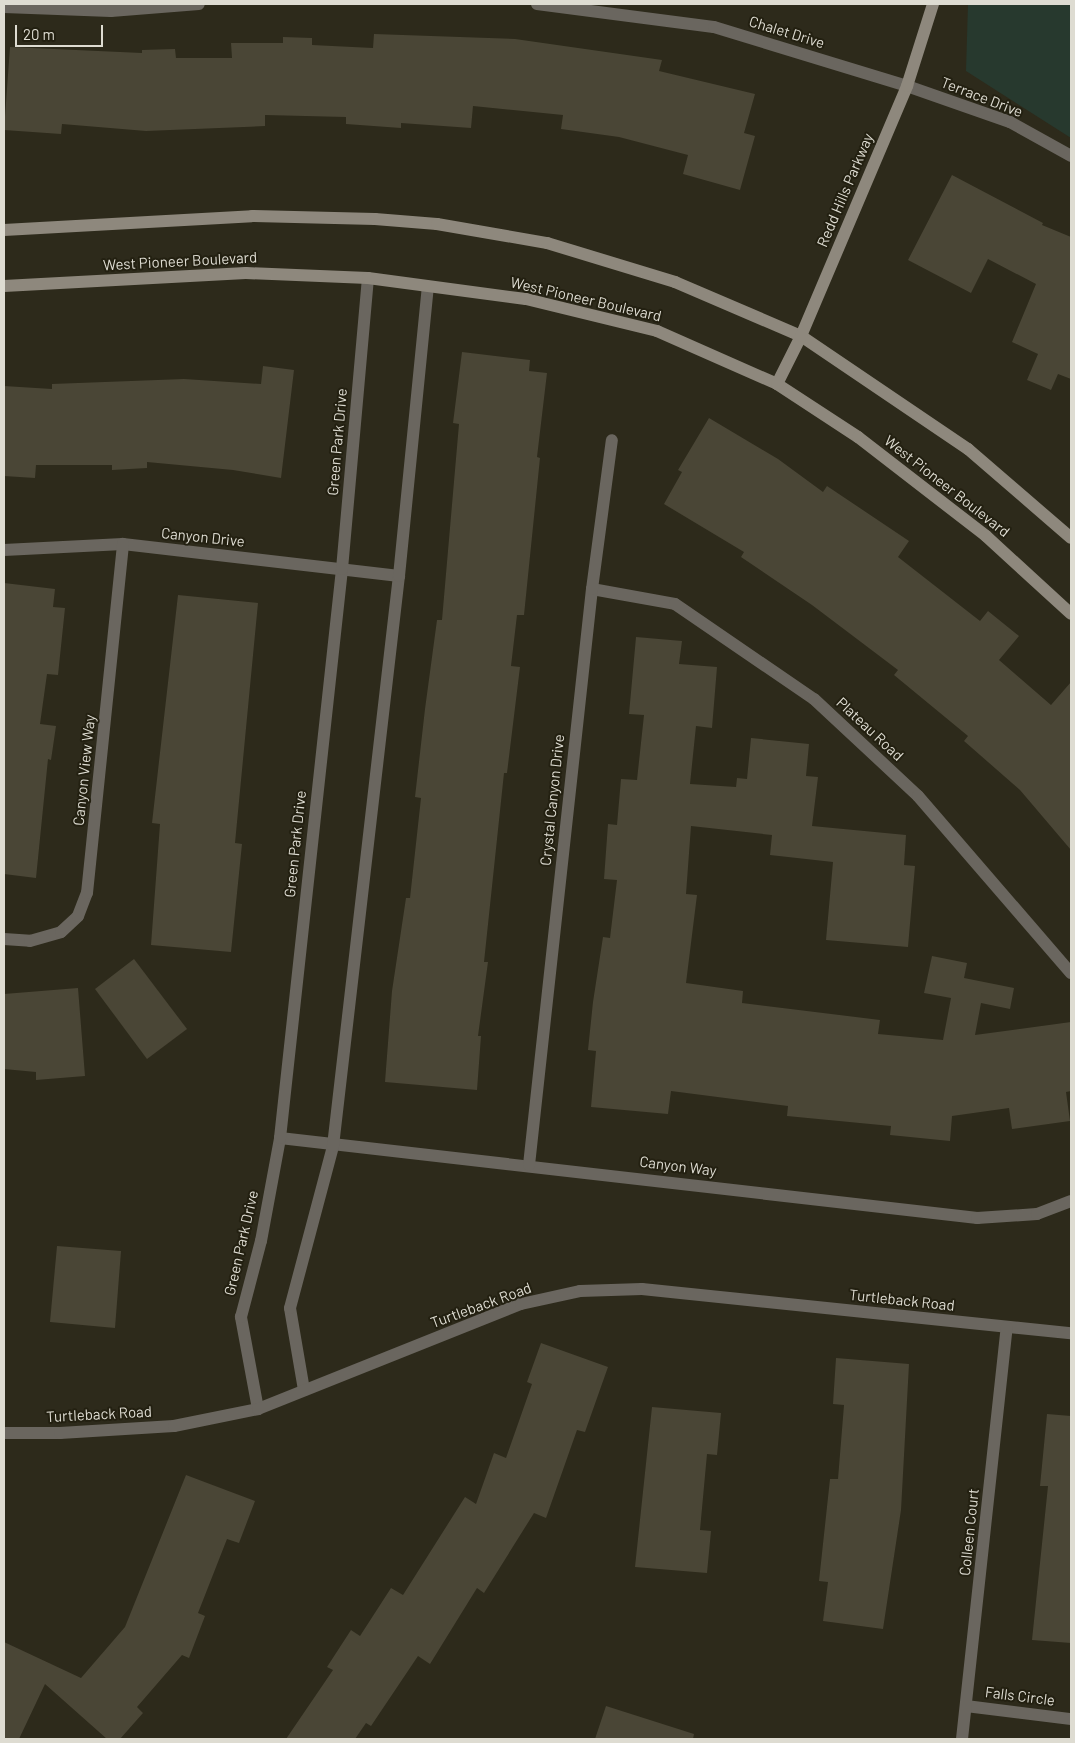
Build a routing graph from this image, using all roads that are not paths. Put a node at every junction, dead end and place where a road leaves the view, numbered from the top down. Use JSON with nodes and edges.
{"nodes":[{"id":1,"x":199,"y":4,"type":"edge"},
{"id":2,"x":537,"y":4,"type":"edge"},
{"id":3,"x":933,"y":4,"type":"edge"},
{"id":4,"x":4,"y":7,"type":"edge"},
{"id":5,"x":907,"y":86,"type":"junction"},
{"id":6,"x":1071,"y":156,"type":"edge"},
{"id":7,"x":4,"y":230,"type":"edge"},
{"id":8,"x":368,"y":278,"type":"junction"},
{"id":9,"x":4,"y":286,"type":"edge"},
{"id":10,"x":428,"y":286,"type":"junction"},
{"id":11,"x":802,"y":336,"type":"junction"},
{"id":12,"x":777,"y":384,"type":"junction"},
{"id":13,"x":612,"y":440,"type":"dead end"},
{"id":14,"x":1071,"y":538,"type":"edge"},
{"id":15,"x":123,"y":544,"type":"junction"},
{"id":16,"x":4,"y":550,"type":"edge"},
{"id":17,"x":342,"y":569,"type":"junction"},
{"id":18,"x":399,"y":576,"type":"junction"},
{"id":19,"x":592,"y":589,"type":"junction"},
{"id":20,"x":1071,"y":614,"type":"edge"},
{"id":21,"x":4,"y":939,"type":"edge"},
{"id":22,"x":1071,"y":973,"type":"edge"},
{"id":23,"x":280,"y":1138,"type":"junction"},
{"id":24,"x":333,"y":1146,"type":"junction"},
{"id":25,"x":529,"y":1165,"type":"junction"},
{"id":26,"x":1071,"y":1201,"type":"edge"},
{"id":27,"x":1007,"y":1327,"type":"junction"},
{"id":28,"x":1071,"y":1333,"type":"edge"},
{"id":29,"x":304,"y":1390,"type":"junction"},
{"id":30,"x":258,"y":1409,"type":"junction"},
{"id":31,"x":4,"y":1433,"type":"edge"},
{"id":32,"x":966,"y":1706,"type":"junction"},
{"id":33,"x":1071,"y":1719,"type":"edge"},
{"id":34,"x":962,"y":1739,"type":"edge"}],
"edges":[{"from":1,"to":4,"type":"street"},
{"from":2,"to":5,"type":"street","name":"Chalet Drive"},
{"from":3,"to":5,"type":"main road","name":"Redd Hills Parkway"},
{"from":5,"to":6,"type":"street","name":"Terrace Drive"},
{"from":5,"to":11,"type":"main road","name":"Redd Hills Parkway"},
{"from":7,"to":11,"type":"main road"},
{"from":8,"to":9,"type":"main road","name":"West Pioneer Boulevard"},
{"from":8,"to":10,"type":"main road","name":"West Pioneer Boulevard"},
{"from":8,"to":17,"type":"street","name":"Green Park Drive"},
{"from":10,"to":12,"type":"main road","name":"West Pioneer Boulevard"},
{"from":10,"to":18,"type":"street"},
{"from":11,"to":12,"type":"main road","name":"Redd Hills Parkway"},
{"from":11,"to":14,"type":"main road"},
{"from":12,"to":20,"type":"main road","name":"West Pioneer Boulevard"},
{"from":13,"to":19,"type":"street","name":"Crystal Canyon Drive"},
{"from":15,"to":16,"type":"street","name":"Canyon Drive"},
{"from":15,"to":17,"type":"street","name":"Canyon Drive"},
{"from":15,"to":21,"type":"street","name":"Canyon View Way"},
{"from":17,"to":18,"type":"street","name":"Canyon Drive"},
{"from":17,"to":23,"type":"street","name":"Green Park Drive"},
{"from":18,"to":24,"type":"street"},
{"from":19,"to":22,"type":"street","name":"Plateau Road"},
{"from":19,"to":25,"type":"street","name":"Crystal Canyon Drive"},
{"from":23,"to":24,"type":"street","name":"Canyon Way"},
{"from":23,"to":30,"type":"street","name":"Green Park Drive"},
{"from":24,"to":25,"type":"street","name":"Canyon Way"},
{"from":24,"to":29,"type":"street"},
{"from":25,"to":26,"type":"street","name":"Canyon Way"},
{"from":27,"to":28,"type":"street","name":"Turtleback Road"},
{"from":27,"to":29,"type":"street","name":"Turtleback Road"},
{"from":27,"to":32,"type":"street","name":"Colleen Court"},
{"from":29,"to":30,"type":"street","name":"Turtleback Road"},
{"from":30,"to":31,"type":"street","name":"Turtleback Road"},
{"from":32,"to":33,"type":"street","name":"Falls Circle"},
{"from":32,"to":34,"type":"street","name":"Colleen Court"}]}
